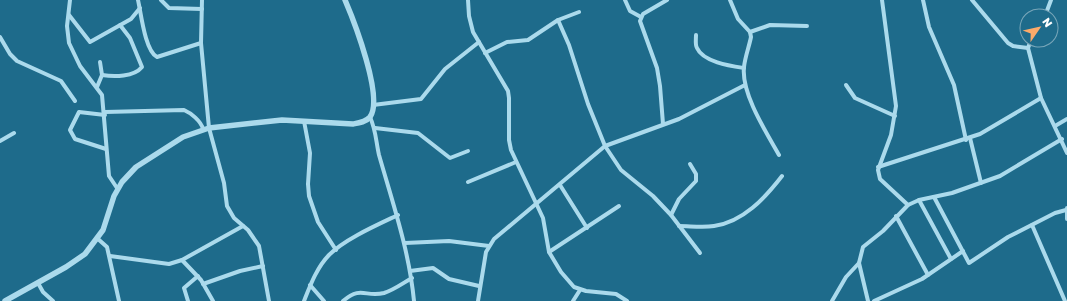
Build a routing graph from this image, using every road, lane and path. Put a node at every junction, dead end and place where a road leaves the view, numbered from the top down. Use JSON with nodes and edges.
{"nodes":[{"id":1,"x":70,"y":0,"type":"edge"},
{"id":2,"x":138,"y":0,"type":"edge"},
{"id":3,"x":161,"y":0,"type":"edge"},
{"id":4,"x":202,"y":0,"type":"edge"},
{"id":5,"x":345,"y":0,"type":"edge"},
{"id":6,"x":468,"y":0,"type":"edge"},
{"id":7,"x":625,"y":0,"type":"edge"},
{"id":8,"x":667,"y":0,"type":"edge"},
{"id":9,"x":730,"y":0,"type":"edge"},
{"id":10,"x":882,"y":0,"type":"edge"},
{"id":11,"x":923,"y":0,"type":"edge"},
{"id":12,"x":972,"y":0,"type":"edge"},
{"id":13,"x":140,"y":8,"type":"junction"},
{"id":14,"x":202,"y":9,"type":"junction"},
{"id":15,"x":579,"y":12,"type":"dead end"},
{"id":16,"x":68,"y":14,"type":"junction"},
{"id":17,"x":641,"y":17,"type":"junction"},
{"id":18,"x":558,"y":20,"type":"junction"},
{"id":19,"x":120,"y":25,"type":"junction"},
{"id":20,"x":807,"y":26,"type":"dead end"},
{"id":21,"x":750,"y":32,"type":"junction"},
{"id":22,"x":696,"y":35,"type":"dead end"},
{"id":23,"x":0,"y":37,"type":"edge"},
{"id":24,"x":479,"y":42,"type":"junction"},
{"id":25,"x":201,"y":43,"type":"junction"},
{"id":26,"x":1019,"y":47,"type":"edge"},
{"id":27,"x":1028,"y":48,"type":"edge"},
{"id":28,"x":485,"y":53,"type":"junction"},
{"id":29,"x":100,"y":62,"type":"dead end"},
{"id":30,"x":744,"y":68,"type":"junction"},
{"id":31,"x":102,"y":76,"type":"junction"},
{"id":32,"x":745,"y":85,"type":"junction"},
{"id":33,"x":846,"y":85,"type":"dead end"},
{"id":34,"x":97,"y":87,"type":"junction"},
{"id":35,"x":1041,"y":98,"type":"junction"},
{"id":36,"x":75,"y":101,"type":"dead end"},
{"id":37,"x":373,"y":105,"type":"junction"},
{"id":38,"x":105,"y":114,"type":"junction"},
{"id":39,"x":895,"y":116,"type":"junction"},
{"id":40,"x":370,"y":117,"type":"junction"},
{"id":41,"x":1067,"y":119,"type":"edge"},
{"id":42,"x":304,"y":121,"type":"junction"},
{"id":43,"x":663,"y":124,"type":"junction"},
{"id":44,"x":1055,"y":126,"type":"junction"},
{"id":45,"x":375,"y":128,"type":"junction"},
{"id":46,"x":206,"y":129,"type":"junction"},
{"id":47,"x":14,"y":133,"type":"dead end"},
{"id":48,"x":968,"y":139,"type":"junction"},
{"id":49,"x":1062,"y":139,"type":"junction"},
{"id":50,"x":0,"y":141,"type":"edge"},
{"id":51,"x":605,"y":146,"type":"junction"},
{"id":52,"x":106,"y":149,"type":"junction"},
{"id":53,"x":468,"y":151,"type":"dead end"},
{"id":54,"x":1067,"y":153,"type":"edge"},
{"id":55,"x":779,"y":155,"type":"dead end"},
{"id":56,"x":516,"y":162,"type":"junction"},
{"id":57,"x":690,"y":164,"type":"dead end"},
{"id":58,"x":878,"y":167,"type":"junction"},
{"id":59,"x":782,"y":176,"type":"dead end"},
{"id":60,"x":468,"y":182,"type":"dead end"},
{"id":61,"x":982,"y":183,"type":"junction"},
{"id":62,"x":560,"y":185,"type":"junction"},
{"id":63,"x":117,"y":188,"type":"junction"},
{"id":64,"x":934,"y":197,"type":"junction"},
{"id":65,"x":919,"y":200,"type":"junction"},
{"id":66,"x":536,"y":204,"type":"junction"},
{"id":67,"x":908,"y":205,"type":"junction"},
{"id":68,"x":619,"y":206,"type":"dead end"},
{"id":69,"x":1067,"y":209,"type":"edge"},
{"id":70,"x":398,"y":215,"type":"junction"},
{"id":71,"x":671,"y":215,"type":"junction"},
{"id":72,"x":896,"y":216,"type":"junction"},
{"id":73,"x":1067,"y":219,"type":"edge"},
{"id":74,"x":1032,"y":225,"type":"junction"},
{"id":75,"x":243,"y":226,"type":"junction"},
{"id":76,"x":679,"y":226,"type":"junction"},
{"id":77,"x":587,"y":228,"type":"junction"},
{"id":78,"x":98,"y":239,"type":"junction"},
{"id":79,"x":405,"y":243,"type":"junction"},
{"id":80,"x":488,"y":246,"type":"junction"},
{"id":81,"x":336,"y":250,"type":"junction"},
{"id":82,"x":962,"y":251,"type":"junction"},
{"id":83,"x":549,"y":252,"type":"junction"},
{"id":84,"x":700,"y":253,"type":"dead end"},
{"id":85,"x":110,"y":256,"type":"junction"},
{"id":86,"x":951,"y":259,"type":"junction"},
{"id":87,"x":182,"y":260,"type":"junction"},
{"id":88,"x":859,"y":263,"type":"junction"},
{"id":89,"x":264,"y":266,"type":"junction"},
{"id":90,"x":410,"y":271,"type":"junction"},
{"id":91,"x":928,"y":275,"type":"junction"},
{"id":92,"x":198,"y":276,"type":"junction"},
{"id":93,"x":412,"y":278,"type":"junction"},
{"id":94,"x":38,"y":283,"type":"junction"},
{"id":95,"x":203,"y":284,"type":"junction"},
{"id":96,"x":310,"y":285,"type":"junction"},
{"id":97,"x":479,"y":286,"type":"junction"},
{"id":98,"x":580,"y":290,"type":"junction"},
{"id":99,"x":5,"y":301,"type":"edge"},
{"id":100,"x":54,"y":301,"type":"edge"},
{"id":101,"x":119,"y":301,"type":"edge"},
{"id":102,"x":188,"y":301,"type":"edge"},
{"id":103,"x":213,"y":301,"type":"edge"},
{"id":104,"x":268,"y":301,"type":"edge"},
{"id":105,"x":304,"y":301,"type":"edge"},
{"id":106,"x":324,"y":301,"type":"edge"},
{"id":107,"x":343,"y":301,"type":"edge"},
{"id":108,"x":414,"y":301,"type":"edge"},
{"id":109,"x":478,"y":301,"type":"edge"},
{"id":110,"x":573,"y":301,"type":"edge"},
{"id":111,"x":627,"y":301,"type":"edge"},
{"id":112,"x":832,"y":301,"type":"edge"},
{"id":113,"x":868,"y":301,"type":"edge"},
{"id":114,"x":874,"y":301,"type":"edge"},
{"id":115,"x":1065,"y":301,"type":"edge"}],
"edges":[{"from":1,"to":16,"type":"street"},
{"from":2,"to":13,"type":"street"},
{"from":3,"to":14,"type":"street"},
{"from":4,"to":14,"type":"street"},
{"from":5,"to":37,"type":"street"},
{"from":6,"to":24,"type":"street"},
{"from":7,"to":17,"type":"street"},
{"from":8,"to":17,"type":"street"},
{"from":9,"to":21,"type":"street"},
{"from":10,"to":39,"type":"street"},
{"from":11,"to":48,"type":"street"},
{"from":12,"to":26,"type":"street"},
{"from":13,"to":19,"type":"street"},
{"from":13,"to":25,"type":"street"},
{"from":14,"to":25,"type":"street"},
{"from":15,"to":18,"type":"street"},
{"from":16,"to":19,"type":"street"},
{"from":16,"to":34,"type":"street"},
{"from":17,"to":43,"type":"street"},
{"from":18,"to":28,"type":"street"},
{"from":18,"to":51,"type":"street"},
{"from":19,"to":31,"type":"street"},
{"from":20,"to":21,"type":"street"},
{"from":21,"to":30,"type":"street"},
{"from":22,"to":30,"type":"street"},
{"from":23,"to":36,"type":"street"},
{"from":24,"to":28,"type":"street"},
{"from":24,"to":37,"type":"street"},
{"from":25,"to":46,"type":"street"},
{"from":27,"to":35,"type":"street"},
{"from":28,"to":56,"type":"street"},
{"from":29,"to":31,"type":"street"},
{"from":30,"to":32,"type":"street"},
{"from":31,"to":34,"type":"street"},
{"from":32,"to":43,"type":"street"},
{"from":32,"to":55,"type":"street"},
{"from":33,"to":39,"type":"street"},
{"from":34,"to":38,"type":"street"},
{"from":35,"to":44,"type":"street"},
{"from":35,"to":48,"type":"street"},
{"from":37,"to":40,"type":"street"},
{"from":38,"to":46,"type":"street"},
{"from":38,"to":52,"type":"street"},
{"from":38,"to":52,"type":"street"},
{"from":39,"to":58,"type":"street"},
{"from":40,"to":42,"type":"street"},
{"from":40,"to":45,"type":"street"},
{"from":41,"to":44,"type":"street"},
{"from":42,"to":46,"type":"street"},
{"from":42,"to":81,"type":"street"},
{"from":43,"to":51,"type":"street"},
{"from":44,"to":49,"type":"street"},
{"from":45,"to":53,"type":"street"},
{"from":45,"to":70,"type":"street"},
{"from":46,"to":63,"type":"street"},
{"from":46,"to":75,"type":"street"},
{"from":47,"to":50,"type":"street"},
{"from":48,"to":58,"type":"street"},
{"from":48,"to":61,"type":"street"},
{"from":49,"to":54,"type":"street"},
{"from":49,"to":61,"type":"street"},
{"from":51,"to":62,"type":"street"},
{"from":51,"to":71,"type":"street"},
{"from":52,"to":63,"type":"street"},
{"from":56,"to":60,"type":"street"},
{"from":56,"to":66,"type":"street"},
{"from":57,"to":71,"type":"street"},
{"from":58,"to":67,"type":"street"},
{"from":59,"to":76,"type":"street"},
{"from":61,"to":64,"type":"street"},
{"from":62,"to":66,"type":"street"},
{"from":62,"to":77,"type":"street"},
{"from":63,"to":78,"type":"street"},
{"from":64,"to":65,"type":"street"},
{"from":64,"to":82,"type":"street"},
{"from":65,"to":67,"type":"street"},
{"from":65,"to":86,"type":"street"},
{"from":66,"to":80,"type":"street"},
{"from":66,"to":83,"type":"street"},
{"from":67,"to":72,"type":"street"},
{"from":68,"to":77,"type":"street"},
{"from":69,"to":73,"type":"street"},
{"from":69,"to":74,"type":"street"},
{"from":70,"to":79,"type":"street"},
{"from":70,"to":81,"type":"street"},
{"from":71,"to":76,"type":"street"},
{"from":72,"to":88,"type":"street"},
{"from":72,"to":91,"type":"street"},
{"from":74,"to":82,"type":"street"},
{"from":74,"to":115,"type":"street"},
{"from":75,"to":87,"type":"street"},
{"from":75,"to":89,"type":"street"},
{"from":76,"to":84,"type":"street"},
{"from":77,"to":83,"type":"street"},
{"from":78,"to":85,"type":"street"},
{"from":78,"to":94,"type":"street"},
{"from":79,"to":80,"type":"street"},
{"from":79,"to":90,"type":"street"},
{"from":80,"to":97,"type":"street"},
{"from":81,"to":96,"type":"street"},
{"from":82,"to":86,"type":"street"},
{"from":83,"to":98,"type":"street"},
{"from":85,"to":87,"type":"street"},
{"from":85,"to":101,"type":"street"},
{"from":86,"to":91,"type":"street"},
{"from":87,"to":92,"type":"street"},
{"from":88,"to":112,"type":"street"},
{"from":88,"to":113,"type":"street"},
{"from":89,"to":95,"type":"street"},
{"from":89,"to":104,"type":"street"},
{"from":90,"to":93,"type":"street"},
{"from":90,"to":97,"type":"street"},
{"from":91,"to":114,"type":"street"},
{"from":92,"to":95,"type":"street"},
{"from":92,"to":102,"type":"street"},
{"from":93,"to":107,"type":"street"},
{"from":93,"to":108,"type":"street"},
{"from":94,"to":99,"type":"street"},
{"from":94,"to":100,"type":"street"},
{"from":95,"to":103,"type":"street"},
{"from":96,"to":105,"type":"street"},
{"from":96,"to":106,"type":"street"},
{"from":97,"to":109,"type":"street"},
{"from":98,"to":110,"type":"street"},
{"from":98,"to":111,"type":"street"}]}
